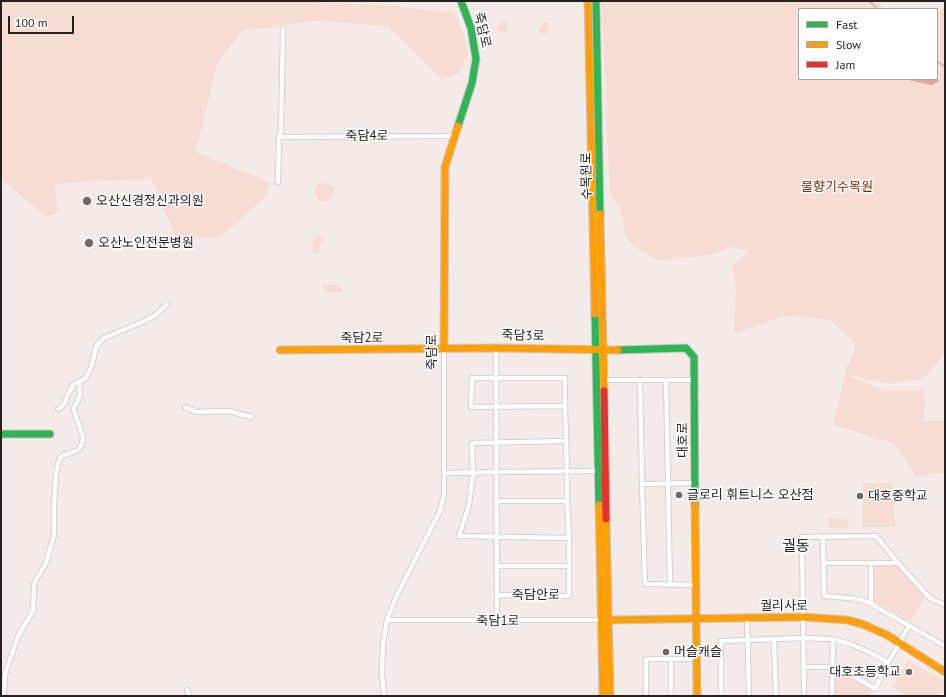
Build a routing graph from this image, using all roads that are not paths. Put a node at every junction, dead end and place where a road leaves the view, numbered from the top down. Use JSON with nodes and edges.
{"nodes":[{"id":1,"x":461,"y":1,"type":"edge"},
{"id":2,"x":588,"y":1,"type":"edge"},
{"id":3,"x":596,"y":1,"type":"edge"},
{"id":4,"x":283,"y":29,"type":"dead end"},
{"id":5,"x":455,"y":136,"type":"junction"},
{"id":6,"x":279,"y":137,"type":"junction"},
{"id":7,"x":278,"y":182,"type":"dead end"},
{"id":8,"x":167,"y":304,"type":"dead end"},
{"id":9,"x":496,"y":348,"type":"junction"},
{"id":10,"x":444,"y":349,"type":"junction"},
{"id":11,"x":280,"y":350,"type":"dead end"},
{"id":12,"x":599,"y":350,"type":"junction"},
{"id":13,"x":496,"y":378,"type":"junction"},
{"id":14,"x":603,"y":380,"type":"junction"},
{"id":15,"x":640,"y":380,"type":"junction"},
{"id":16,"x":666,"y":380,"type":"junction"},
{"id":17,"x":694,"y":380,"type":"junction"},
{"id":18,"x":79,"y":382,"type":"junction"},
{"id":19,"x":566,"y":406,"type":"junction"},
{"id":20,"x":185,"y":407,"type":"dead end"},
{"id":21,"x":496,"y":407,"type":"junction"},
{"id":22,"x":58,"y":409,"type":"dead end"},
{"id":23,"x":252,"y":417,"type":"dead end"},
{"id":24,"x":1,"y":434,"type":"edge"},
{"id":25,"x":50,"y":434,"type":"dead end"},
{"id":26,"x":496,"y":441,"type":"junction"},
{"id":27,"x":566,"y":441,"type":"junction"},
{"id":28,"x":567,"y":471,"type":"junction"},
{"id":29,"x":602,"y":471,"type":"junction"},
{"id":30,"x":473,"y":472,"type":"junction"},
{"id":31,"x":496,"y":472,"type":"junction"},
{"id":32,"x":445,"y":473,"type":"junction"},
{"id":33,"x":695,"y":483,"type":"junction"},
{"id":34,"x":642,"y":484,"type":"junction"},
{"id":35,"x":667,"y":484,"type":"junction"},
{"id":36,"x":496,"y":501,"type":"junction"},
{"id":37,"x":567,"y":501,"type":"junction"},
{"id":38,"x":823,"y":536,"type":"junction"},
{"id":39,"x":496,"y":538,"type":"junction"},
{"id":40,"x":569,"y":538,"type":"junction"},
{"id":41,"x":824,"y":563,"type":"junction"},
{"id":42,"x":871,"y":563,"type":"junction"},
{"id":43,"x":898,"y":563,"type":"junction"},
{"id":44,"x":497,"y":566,"type":"junction"},
{"id":45,"x":569,"y":566,"type":"junction"},
{"id":46,"x":670,"y":584,"type":"junction"},
{"id":47,"x":695,"y":585,"type":"junction"},
{"id":48,"x":497,"y":595,"type":"junction"},
{"id":49,"x":871,"y":604,"type":"junction"},
{"id":50,"x":945,"y":606,"type":"edge"},
{"id":51,"x":803,"y":617,"type":"junction"},
{"id":52,"x":697,"y":618,"type":"junction"},
{"id":53,"x":747,"y":618,"type":"junction"},
{"id":54,"x":387,"y":620,"type":"junction"},
{"id":55,"x":605,"y":620,"type":"junction"},
{"id":56,"x":497,"y":621,"type":"junction"},
{"id":57,"x":909,"y":626,"type":"junction"},
{"id":58,"x":803,"y":638,"type":"junction"},
{"id":59,"x":774,"y":639,"type":"junction"},
{"id":60,"x":833,"y":639,"type":"junction"},
{"id":61,"x":748,"y":640,"type":"junction"},
{"id":62,"x":899,"y":644,"type":"junction"},
{"id":63,"x":945,"y":646,"type":"edge"},
{"id":64,"x":671,"y":659,"type":"junction"},
{"id":65,"x":697,"y":659,"type":"junction"},
{"id":66,"x":888,"y":663,"type":"junction"},
{"id":67,"x":804,"y":667,"type":"junction"},
{"id":68,"x":831,"y":667,"type":"junction"},
{"id":69,"x":945,"y":672,"type":"edge"},
{"id":70,"x":187,"y":690,"type":"dead end"},
{"id":71,"x":4,"y":696,"type":"edge"},
{"id":72,"x":189,"y":696,"type":"edge"},
{"id":73,"x":384,"y":696,"type":"edge"},
{"id":74,"x":603,"y":696,"type":"edge"},
{"id":75,"x":610,"y":696,"type":"edge"},
{"id":76,"x":646,"y":696,"type":"edge"},
{"id":77,"x":671,"y":696,"type":"edge"},
{"id":78,"x":697,"y":696,"type":"edge"},
{"id":79,"x":721,"y":696,"type":"edge"},
{"id":80,"x":749,"y":696,"type":"edge"},
{"id":81,"x":776,"y":696,"type":"edge"},
{"id":82,"x":804,"y":696,"type":"edge"},
{"id":83,"x":832,"y":696,"type":"edge"}],
"edges":[{"from":1,"to":5,"type":"street","name":"죽담로"},
{"from":2,"to":12,"type":"street","name":"수목원로"},
{"from":3,"to":12,"type":"street","name":"수목원로"},
{"from":4,"to":6,"type":"street"},
{"from":5,"to":6,"type":"street","name":"죽담4로"},
{"from":5,"to":10,"type":"street","name":"죽담로"},
{"from":6,"to":7,"type":"street"},
{"from":8,"to":18,"type":"street"},
{"from":9,"to":10,"type":"street","name":"죽담3로"},
{"from":9,"to":12,"type":"street","name":"죽담3로"},
{"from":9,"to":13,"type":"street","name":"죽담안로"},
{"from":10,"to":11,"type":"street","name":"죽담2로"},
{"from":10,"to":32,"type":"street","name":"죽담로"},
{"from":12,"to":14,"type":"street"},
{"from":12,"to":17,"type":"street","name":"대호로"},
{"from":12,"to":29,"type":"street"},
{"from":13,"to":19,"type":"street","name":"죽담안로"},
{"from":13,"to":21,"type":"street","name":"죽담안로"},
{"from":13,"to":21,"type":"street","name":"죽담안로"},
{"from":14,"to":15,"type":"street"},
{"from":14,"to":29,"type":"street"},
{"from":15,"to":16,"type":"street"},
{"from":15,"to":34,"type":"street"},
{"from":16,"to":17,"type":"street"},
{"from":16,"to":35,"type":"street"},
{"from":17,"to":33,"type":"street","name":"대호로"},
{"from":18,"to":22,"type":"street"},
{"from":18,"to":71,"type":"street"},
{"from":19,"to":21,"type":"street","name":"죽담안로"},
{"from":19,"to":27,"type":"street","name":"죽담안로"},
{"from":20,"to":23,"type":"street"},
{"from":21,"to":26,"type":"street","name":"죽담안로"},
{"from":24,"to":25,"type":"street"},
{"from":26,"to":27,"type":"street"},
{"from":26,"to":30,"type":"street"},
{"from":26,"to":31,"type":"street","name":"죽담안로"},
{"from":27,"to":28,"type":"street","name":"죽담안로"},
{"from":28,"to":29,"type":"street"},
{"from":28,"to":31,"type":"street"},
{"from":28,"to":37,"type":"street","name":"죽담안로"},
{"from":29,"to":55,"type":"street"},
{"from":30,"to":31,"type":"street"},
{"from":30,"to":32,"type":"street"},
{"from":30,"to":39,"type":"street"},
{"from":31,"to":36,"type":"street","name":"죽담안로"},
{"from":32,"to":54,"type":"street","name":"죽담로"},
{"from":33,"to":35,"type":"street"},
{"from":33,"to":47,"type":"street","name":"대호로"},
{"from":34,"to":35,"type":"street"},
{"from":34,"to":46,"type":"street"},
{"from":35,"to":46,"type":"street"},
{"from":36,"to":37,"type":"street"},
{"from":36,"to":39,"type":"street","name":"죽담안로"},
{"from":37,"to":40,"type":"street","name":"죽담안로"},
{"from":38,"to":41,"type":"street"},
{"from":38,"to":43,"type":"street"},
{"from":38,"to":51,"type":"street"},
{"from":39,"to":40,"type":"street"},
{"from":39,"to":44,"type":"street","name":"죽담안로"},
{"from":40,"to":45,"type":"street","name":"죽담안로"},
{"from":41,"to":42,"type":"street"},
{"from":41,"to":49,"type":"street"},
{"from":42,"to":43,"type":"street"},
{"from":42,"to":49,"type":"street"},
{"from":43,"to":50,"type":"street"},
{"from":44,"to":45,"type":"street"},
{"from":44,"to":48,"type":"street","name":"죽담안로"},
{"from":45,"to":48,"type":"street","name":"죽담안로"},
{"from":46,"to":47,"type":"street"},
{"from":47,"to":52,"type":"street","name":"대호로"},
{"from":48,"to":56,"type":"street","name":"죽담안로"},
{"from":49,"to":57,"type":"street"},
{"from":51,"to":53,"type":"street","name":"궐리사로"},
{"from":51,"to":58,"type":"street"},
{"from":51,"to":62,"type":"street","name":"궐리사로"},
{"from":52,"to":53,"type":"street","name":"궐리사로"},
{"from":52,"to":55,"type":"street","name":"궐리사로"},
{"from":52,"to":65,"type":"street","name":"대호로"},
{"from":53,"to":61,"type":"street"},
{"from":54,"to":56,"type":"street","name":"죽담1로"},
{"from":54,"to":73,"type":"street","name":"죽담로"},
{"from":55,"to":56,"type":"street","name":"죽담1로"},
{"from":55,"to":74,"type":"street"},
{"from":55,"to":75,"type":"street"},
{"from":57,"to":62,"type":"street"},
{"from":57,"to":63,"type":"street"},
{"from":58,"to":59,"type":"street"},
{"from":58,"to":60,"type":"street"},
{"from":58,"to":67,"type":"street"},
{"from":59,"to":61,"type":"street"},
{"from":59,"to":81,"type":"street"},
{"from":60,"to":66,"type":"street"},
{"from":60,"to":68,"type":"street"},
{"from":61,"to":79,"type":"street"},
{"from":61,"to":80,"type":"street"},
{"from":62,"to":66,"type":"street"},
{"from":62,"to":69,"type":"street","name":"궐리사로"},
{"from":64,"to":65,"type":"street"},
{"from":64,"to":76,"type":"street"},
{"from":64,"to":77,"type":"street"},
{"from":65,"to":78,"type":"street","name":"대호로"},
{"from":66,"to":68,"type":"street"},
{"from":67,"to":68,"type":"street"},
{"from":67,"to":82,"type":"street"},
{"from":68,"to":83,"type":"street"},
{"from":70,"to":72,"type":"street"}]}
